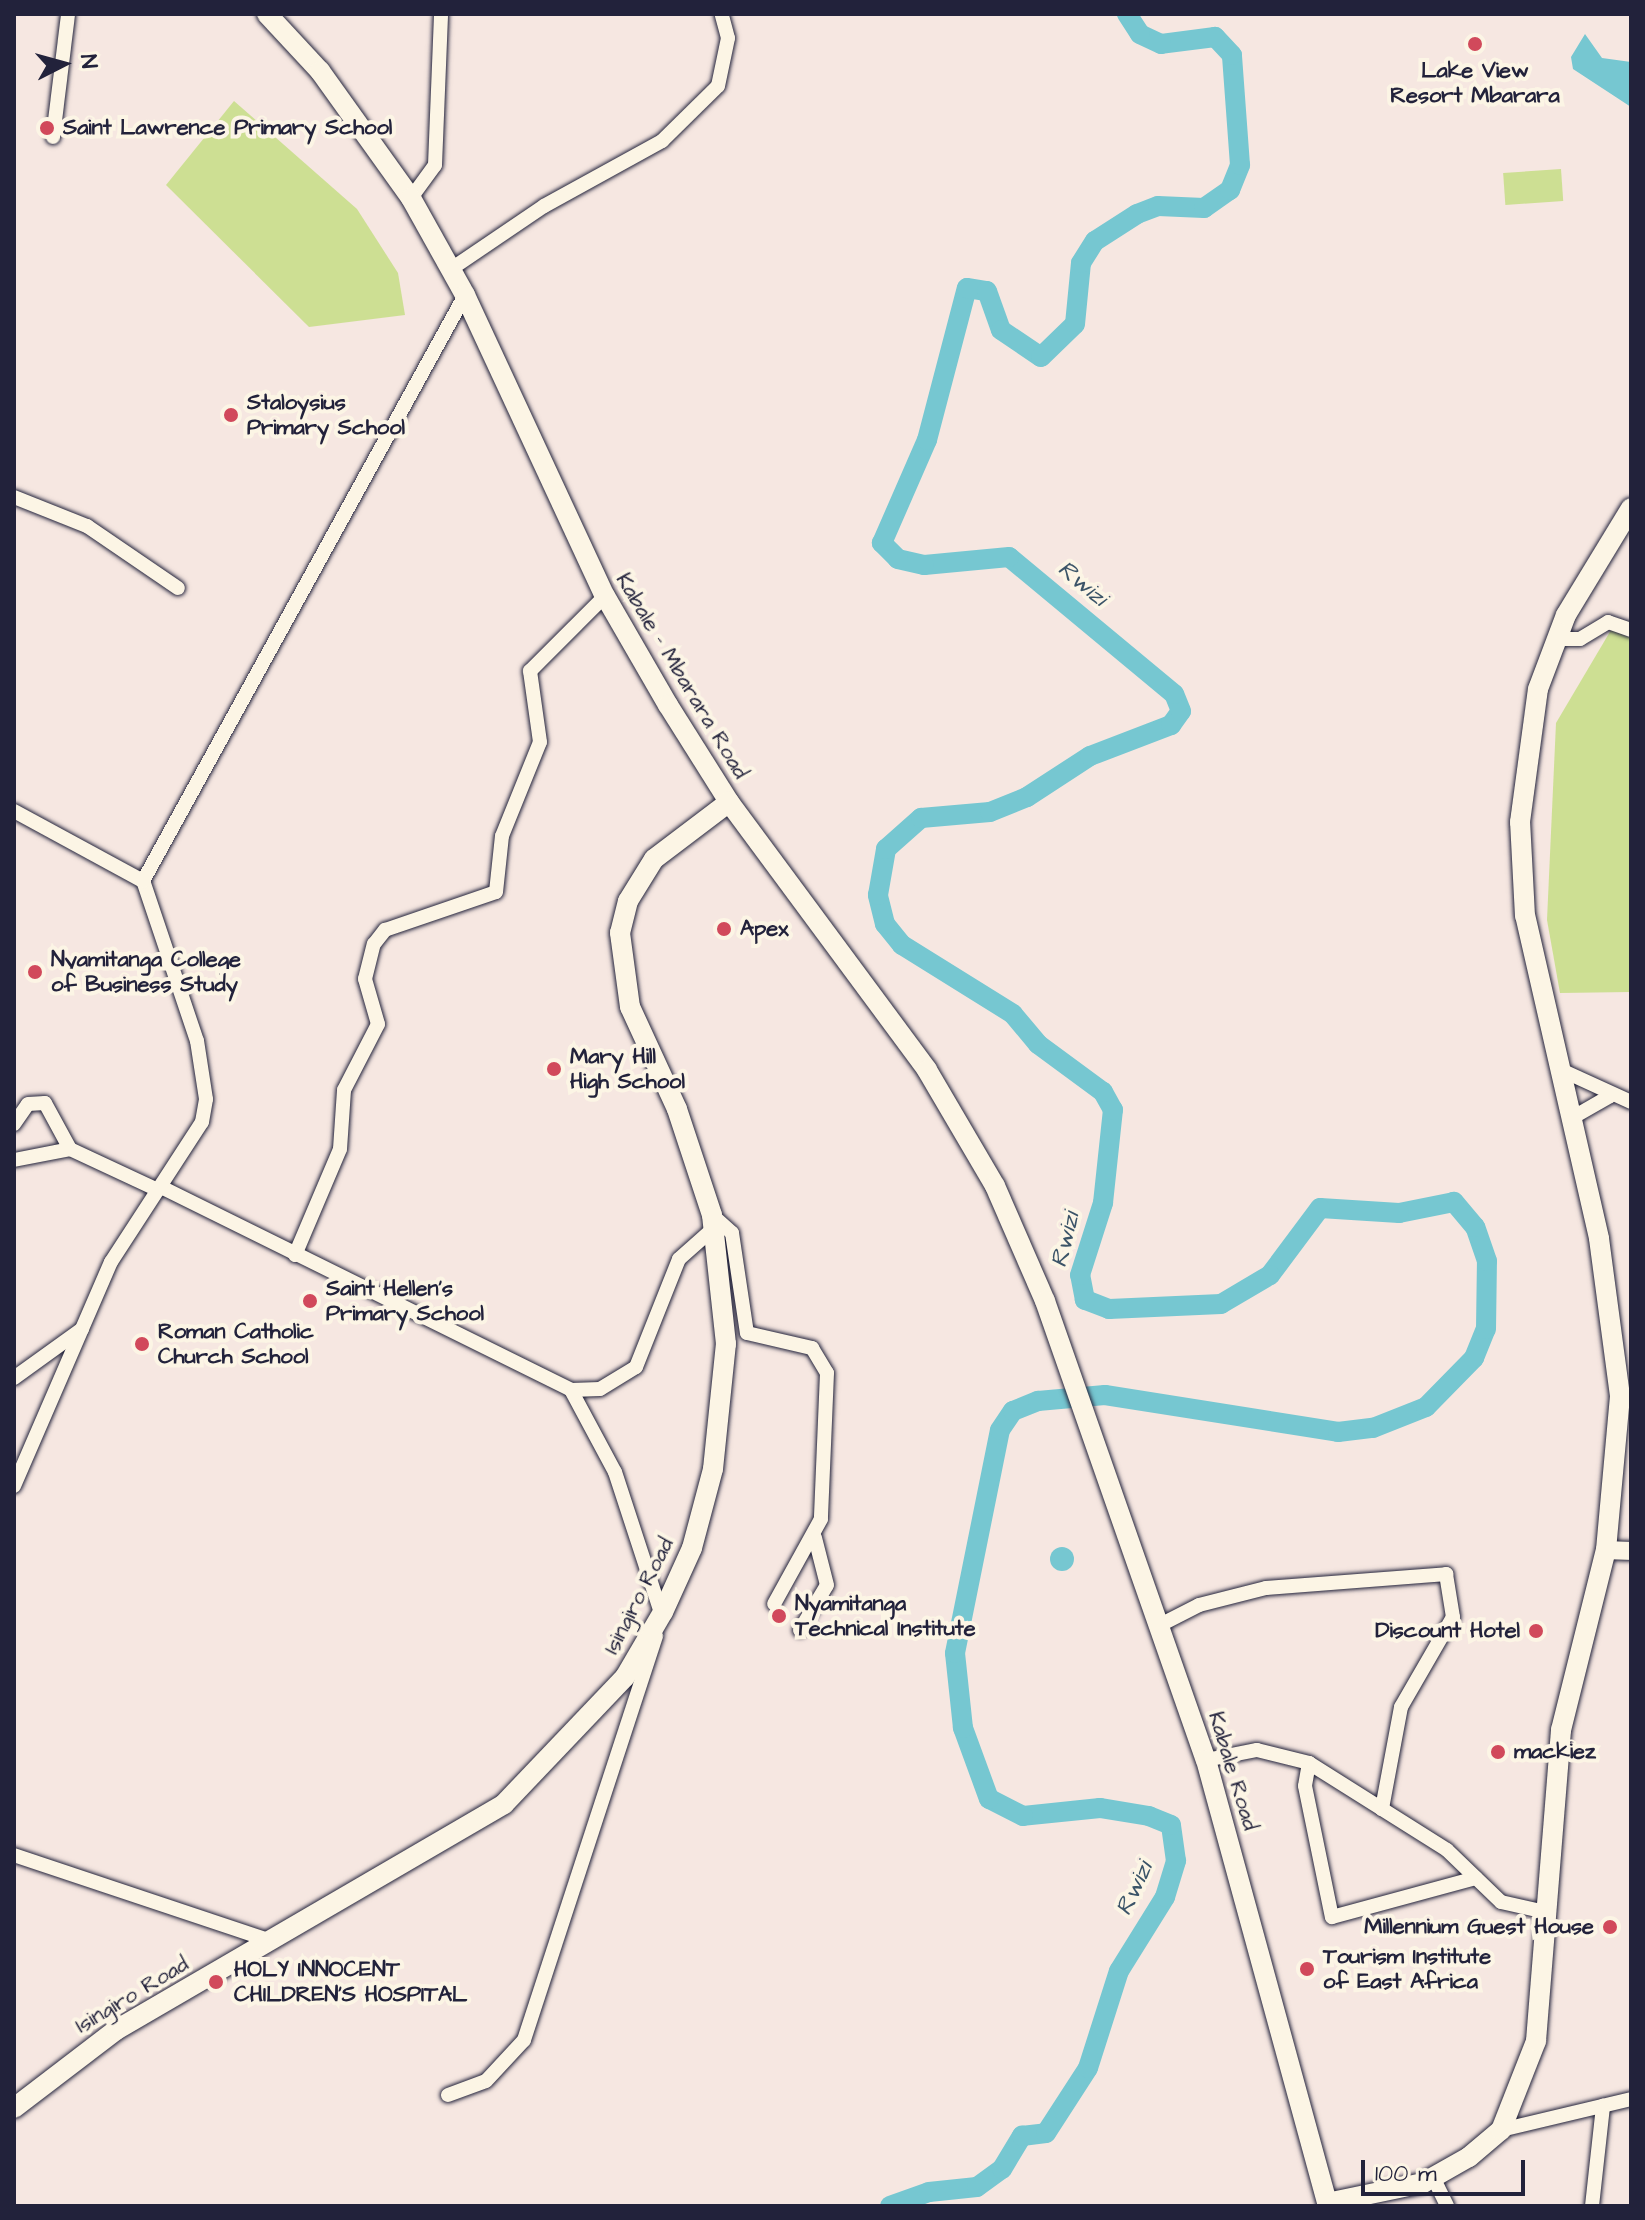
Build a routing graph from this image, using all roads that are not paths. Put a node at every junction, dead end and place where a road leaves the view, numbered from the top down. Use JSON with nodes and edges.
{"nodes":[{"id":1,"x":68,"y":14,"type":"edge"},
{"id":2,"x":267,"y":14,"type":"edge"},
{"id":3,"x":441,"y":14,"type":"edge"},
{"id":4,"x":722,"y":15,"type":"edge"},
{"id":5,"x":53,"y":137,"type":"dead end"},
{"id":6,"x":411,"y":198,"type":"junction"},
{"id":7,"x":451,"y":269,"type":"junction"},
{"id":8,"x":465,"y":295,"type":"junction"},
{"id":9,"x":14,"y":497,"type":"edge"},
{"id":10,"x":1631,"y":508,"type":"edge"},
{"id":11,"x":178,"y":588,"type":"dead end"},
{"id":12,"x":605,"y":596,"type":"junction"},
{"id":13,"x":1631,"y":630,"type":"edge"},
{"id":14,"x":1557,"y":639,"type":"junction"},
{"id":15,"x":729,"y":802,"type":"junction"},
{"id":16,"x":14,"y":811,"type":"edge"},
{"id":17,"x":143,"y":881,"type":"junction"},
{"id":18,"x":1559,"y":1069,"type":"junction"},
{"id":19,"x":1610,"y":1096,"type":"junction"},
{"id":20,"x":1631,"y":1102,"type":"edge"},
{"id":21,"x":1570,"y":1119,"type":"junction"},
{"id":22,"x":14,"y":1124,"type":"edge"},
{"id":23,"x":70,"y":1149,"type":"junction"},
{"id":24,"x":14,"y":1160,"type":"edge"},
{"id":25,"x":159,"y":1188,"type":"junction"},
{"id":26,"x":713,"y":1222,"type":"junction"},
{"id":27,"x":295,"y":1255,"type":"junction"},
{"id":28,"x":82,"y":1329,"type":"junction"},
{"id":29,"x":1065,"y":1358,"type":"joint"},
{"id":30,"x":14,"y":1378,"type":"edge"},
{"id":31,"x":571,"y":1390,"type":"junction"},
{"id":32,"x":14,"y":1486,"type":"edge"},
{"id":33,"x":815,"y":1538,"type":"junction"},
{"id":34,"x":1606,"y":1550,"type":"junction"},
{"id":35,"x":1631,"y":1551,"type":"edge"},
{"id":36,"x":774,"y":1604,"type":"dead end"},
{"id":37,"x":663,"y":1612,"type":"junction"},
{"id":38,"x":1160,"y":1625,"type":"junction"},
{"id":39,"x":800,"y":1630,"type":"dead end"},
{"id":40,"x":1206,"y":1760,"type":"junction"},
{"id":41,"x":1309,"y":1763,"type":"junction"},
{"id":42,"x":1382,"y":1809,"type":"junction"},
{"id":43,"x":14,"y":1855,"type":"edge"},
{"id":44,"x":1476,"y":1878,"type":"junction"},
{"id":45,"x":1541,"y":1911,"type":"junction"},
{"id":46,"x":271,"y":1941,"type":"junction"},
{"id":47,"x":448,"y":2095,"type":"dead end"},
{"id":48,"x":1631,"y":2099,"type":"edge"},
{"id":49,"x":1603,"y":2106,"type":"junction"},
{"id":50,"x":14,"y":2108,"type":"edge"},
{"id":51,"x":1506,"y":2131,"type":"junction"},
{"id":52,"x":1320,"y":2170,"type":"junction"},
{"id":53,"x":1435,"y":2182,"type":"junction"},
{"id":54,"x":1371,"y":2200,"type":"edge"},
{"id":55,"x":1328,"y":2205,"type":"edge"},
{"id":56,"x":1447,"y":2206,"type":"edge"},
{"id":57,"x":1592,"y":2206,"type":"edge"}],
"edges":[{"from":1,"to":5,"type":"street"},
{"from":2,"to":6,"type":"main road","name":"Kabale - Mbarara Road"},
{"from":3,"to":6,"type":"street"},
{"from":4,"to":7,"type":"street"},
{"from":6,"to":7,"type":"main road","name":"Kabale - Mbarara Road"},
{"from":7,"to":8,"type":"main road","name":"Kabale - Mbarara Road"},
{"from":8,"to":12,"type":"main road","name":"Kabale - Mbarara Road"},
{"from":8,"to":17,"type":"street"},
{"from":9,"to":11,"type":"street"},
{"from":10,"to":14,"type":"main road"},
{"from":12,"to":15,"type":"main road","name":"Kabale - Mbarara Road"},
{"from":12,"to":27,"type":"street"},
{"from":13,"to":14,"type":"street"},
{"from":14,"to":18,"type":"main road"},
{"from":15,"to":26,"type":"main road","name":"Isingiro Road"},
{"from":15,"to":29,"type":"main road","name":"Kabale - Mbarara Road"},
{"from":16,"to":17,"type":"street"},
{"from":17,"to":25,"type":"street"},
{"from":18,"to":19,"type":"street"},
{"from":18,"to":21,"type":"main road"},
{"from":19,"to":20,"type":"street"},
{"from":19,"to":21,"type":"street"},
{"from":21,"to":34,"type":"main road"},
{"from":22,"to":23,"type":"street"},
{"from":23,"to":24,"type":"street"},
{"from":23,"to":25,"type":"street"},
{"from":25,"to":27,"type":"street"},
{"from":25,"to":28,"type":"street"},
{"from":26,"to":31,"type":"street"},
{"from":26,"to":33,"type":"street"},
{"from":26,"to":37,"type":"main road","name":"Isingiro Road"},
{"from":27,"to":31,"type":"street"},
{"from":28,"to":30,"type":"street"},
{"from":28,"to":32,"type":"street"},
{"from":29,"to":38,"type":"main road","name":"Kabale Road"},
{"from":31,"to":37,"type":"street"},
{"from":33,"to":36,"type":"street"},
{"from":33,"to":39,"type":"street"},
{"from":34,"to":35,"type":"street"},
{"from":34,"to":45,"type":"main road"},
{"from":37,"to":46,"type":"main road","name":"Isingiro Road"},
{"from":37,"to":47,"type":"street"},
{"from":38,"to":40,"type":"main road","name":"Kabale Road"},
{"from":38,"to":42,"type":"street"},
{"from":40,"to":41,"type":"street"},
{"from":40,"to":52,"type":"main road","name":"Kabale Road"},
{"from":41,"to":42,"type":"street"},
{"from":41,"to":44,"type":"street"},
{"from":42,"to":44,"type":"street"},
{"from":43,"to":46,"type":"street"},
{"from":44,"to":45,"type":"street"},
{"from":45,"to":51,"type":"main road"},
{"from":46,"to":50,"type":"main road","name":"Isingiro Road"},
{"from":48,"to":49,"type":"street"},
{"from":49,"to":51,"type":"street"},
{"from":49,"to":57,"type":"street"},
{"from":51,"to":53,"type":"main road"},
{"from":52,"to":54,"type":"main road"},
{"from":52,"to":55,"type":"main road","name":"Kabale Road"},
{"from":53,"to":54,"type":"main road"},
{"from":53,"to":56,"type":"street"},
{"from":54,"to":55,"type":"main road"}]}
